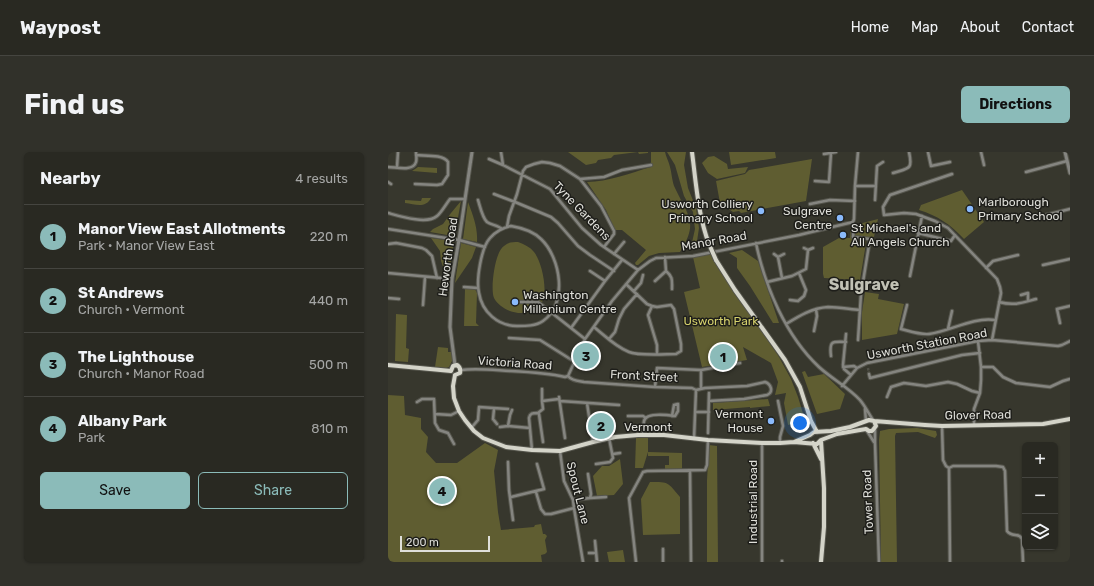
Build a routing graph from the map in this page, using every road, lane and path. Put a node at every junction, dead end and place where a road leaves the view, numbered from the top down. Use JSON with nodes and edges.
{"nodes":[{"id":1,"x":398,"y":152,"type":"edge"},
{"id":2,"x":472,"y":152,"type":"edge"},
{"id":3,"x":502,"y":152,"type":"edge"},
{"id":4,"x":692,"y":152,"type":"edge"},
{"id":5,"x":836,"y":152,"type":"edge"},
{"id":6,"x":858,"y":152,"type":"edge"},
{"id":7,"x":909,"y":152,"type":"edge"},
{"id":8,"x":928,"y":152,"type":"edge"},
{"id":9,"x":982,"y":152,"type":"edge"},
{"id":10,"x":1065,"y":152,"type":"edge"},
{"id":11,"x":832,"y":153,"type":"junction"},
{"id":12,"x":416,"y":154,"type":"edge"},
{"id":13,"x":824,"y":154,"type":"dead end"},
{"id":14,"x":489,"y":159,"type":"dead end"},
{"id":15,"x":1067,"y":161,"type":"junction"},
{"id":16,"x":883,"y":162,"type":"dead end"},
{"id":17,"x":950,"y":162,"type":"dead end"},
{"id":18,"x":503,"y":165,"type":"junction"},
{"id":19,"x":651,"y":165,"type":"dead end"},
{"id":20,"x":984,"y":165,"type":"dead end"},
{"id":21,"x":388,"y":167,"type":"edge"},
{"id":22,"x":397,"y":167,"type":"junction"},
{"id":23,"x":1026,"y":172,"type":"dead end"},
{"id":24,"x":893,"y":173,"type":"dead end"},
{"id":25,"x":1070,"y":173,"type":"edge"},
{"id":26,"x":522,"y":174,"type":"junction"},
{"id":27,"x":952,"y":174,"type":"dead end"},
{"id":28,"x":580,"y":179,"type":"junction"},
{"id":29,"x":815,"y":182,"type":"dead end"},
{"id":30,"x":415,"y":184,"type":"dead end"},
{"id":31,"x":419,"y":184,"type":"junction"},
{"id":32,"x":855,"y":186,"type":"junction"},
{"id":33,"x":876,"y":186,"type":"junction"},
{"id":34,"x":418,"y":188,"type":"dead end"},
{"id":35,"x":494,"y":194,"type":"dead end"},
{"id":36,"x":465,"y":199,"type":"junction"},
{"id":37,"x":478,"y":200,"type":"dead end"},
{"id":38,"x":875,"y":200,"type":"dead end"},
{"id":39,"x":854,"y":201,"type":"junction"},
{"id":40,"x":515,"y":202,"type":"junction"},
{"id":41,"x":810,"y":204,"type":"dead end"},
{"id":42,"x":1070,"y":209,"type":"edge"},
{"id":43,"x":388,"y":213,"type":"edge"},
{"id":44,"x":922,"y":216,"type":"junction"},
{"id":45,"x":1038,"y":217,"type":"dead end"},
{"id":46,"x":507,"y":227,"type":"junction"},
{"id":47,"x":502,"y":228,"type":"junction"},
{"id":48,"x":854,"y":228,"type":"dead end"},
{"id":49,"x":388,"y":229,"type":"edge"},
{"id":50,"x":918,"y":233,"type":"junction"},
{"id":51,"x":954,"y":235,"type":"junction"},
{"id":52,"x":459,"y":240,"type":"junction"},
{"id":53,"x":624,"y":242,"type":"dead end"},
{"id":54,"x":756,"y":243,"type":"junction"},
{"id":55,"x":388,"y":244,"type":"edge"},
{"id":56,"x":485,"y":247,"type":"junction"},
{"id":57,"x":604,"y":247,"type":"junction"},
{"id":58,"x":804,"y":248,"type":"dead end"},
{"id":59,"x":813,"y":248,"type":"dead end"},
{"id":60,"x":808,"y":250,"type":"junction"},
{"id":61,"x":614,"y":254,"type":"junction"},
{"id":62,"x":774,"y":254,"type":"dead end"},
{"id":63,"x":784,"y":254,"type":"dead end"},
{"id":64,"x":1018,"y":255,"type":"dead end"},
{"id":65,"x":665,"y":258,"type":"junction"},
{"id":66,"x":778,"y":258,"type":"junction"},
{"id":67,"x":1070,"y":259,"type":"edge"},
{"id":68,"x":622,"y":260,"type":"junction"},
{"id":69,"x":1043,"y":265,"type":"dead end"},
{"id":70,"x":986,"y":268,"type":"junction"},
{"id":71,"x":638,"y":270,"type":"junction"},
{"id":72,"x":590,"y":271,"type":"dead end"},
{"id":73,"x":614,"y":271,"type":"junction"},
{"id":74,"x":666,"y":271,"type":"junction"},
{"id":75,"x":388,"y":273,"type":"edge"},
{"id":76,"x":799,"y":273,"type":"junction"},
{"id":77,"x":643,"y":275,"type":"dead end"},
{"id":78,"x":910,"y":276,"type":"dead end"},
{"id":79,"x":425,"y":277,"type":"junction"},
{"id":80,"x":437,"y":278,"type":"junction"},
{"id":81,"x":782,"y":278,"type":"junction"},
{"id":82,"x":452,"y":279,"type":"junction"},
{"id":83,"x":605,"y":281,"type":"junction"},
{"id":84,"x":655,"y":281,"type":"dead end"},
{"id":85,"x":767,"y":282,"type":"junction"},
{"id":86,"x":626,"y":284,"type":"junction"},
{"id":87,"x":464,"y":287,"type":"dead end"},
{"id":88,"x":478,"y":288,"type":"junction"},
{"id":89,"x":672,"y":289,"type":"dead end"},
{"id":90,"x":634,"y":291,"type":"junction"},
{"id":91,"x":637,"y":294,"type":"junction"},
{"id":92,"x":1021,"y":295,"type":"dead end"},
{"id":93,"x":388,"y":298,"type":"edge"},
{"id":94,"x":399,"y":299,"type":"dead end"},
{"id":95,"x":1036,"y":299,"type":"dead end"},
{"id":96,"x":790,"y":300,"type":"dead end"},
{"id":97,"x":520,"y":302,"type":"dead end"},
{"id":98,"x":999,"y":302,"type":"junction"},
{"id":99,"x":1028,"y":302,"type":"junction"},
{"id":100,"x":423,"y":305,"type":"dead end"},
{"id":101,"x":907,"y":305,"type":"dead end"},
{"id":102,"x":652,"y":306,"type":"junction"},
{"id":103,"x":1070,"y":306,"type":"edge"},
{"id":104,"x":816,"y":309,"type":"junction"},
{"id":105,"x":860,"y":310,"type":"junction"},
{"id":106,"x":952,"y":311,"type":"dead end"},
{"id":107,"x":551,"y":313,"type":"junction"},
{"id":108,"x":995,"y":320,"type":"junction"},
{"id":109,"x":1060,"y":323,"type":"dead end"},
{"id":110,"x":786,"y":324,"type":"junction"},
{"id":111,"x":594,"y":327,"type":"junction"},
{"id":112,"x":571,"y":328,"type":"junction"},
{"id":113,"x":948,"y":329,"type":"junction"},
{"id":114,"x":814,"y":332,"type":"dead end"},
{"id":115,"x":846,"y":334,"type":"dead end"},
{"id":116,"x":509,"y":338,"type":"dead end"},
{"id":117,"x":585,"y":339,"type":"junction"},
{"id":118,"x":608,"y":339,"type":"junction"},
{"id":119,"x":858,"y":340,"type":"dead end"},
{"id":120,"x":992,"y":340,"type":"junction"},
{"id":121,"x":978,"y":341,"type":"junction"},
{"id":122,"x":1070,"y":341,"type":"edge"},
{"id":123,"x":846,"y":342,"type":"junction"},
{"id":124,"x":980,"y":353,"type":"junction"},
{"id":125,"x":657,"y":354,"type":"junction"},
{"id":126,"x":831,"y":356,"type":"dead end"},
{"id":127,"x":575,"y":362,"type":"junction"},
{"id":128,"x":740,"y":363,"type":"dead end"},
{"id":129,"x":868,"y":363,"type":"junction"},
{"id":130,"x":388,"y":365,"type":"edge"},
{"id":131,"x":455,"y":365,"type":"junction"},
{"id":132,"x":843,"y":367,"type":"junction"},
{"id":133,"x":982,"y":367,"type":"junction"},
{"id":134,"x":857,"y":368,"type":"junction"},
{"id":135,"x":868,"y":368,"type":"tunnel mouth"},
{"id":136,"x":460,"y":370,"type":"junction"},
{"id":137,"x":701,"y":370,"type":"junction"},
{"id":138,"x":451,"y":371,"type":"junction"},
{"id":139,"x":869,"y":374,"type":"dead end"},
{"id":140,"x":455,"y":375,"type":"junction"},
{"id":141,"x":851,"y":375,"type":"junction"},
{"id":142,"x":568,"y":376,"type":"junction"},
{"id":143,"x":1070,"y":378,"type":"edge"},
{"id":144,"x":842,"y":386,"type":"junction"},
{"id":145,"x":655,"y":387,"type":"junction"},
{"id":146,"x":701,"y":388,"type":"junction"},
{"id":147,"x":542,"y":389,"type":"dead end"},
{"id":148,"x":696,"y":390,"type":"junction"},
{"id":149,"x":709,"y":393,"type":"dead end"},
{"id":150,"x":980,"y":393,"type":"junction"},
{"id":151,"x":887,"y":397,"type":"dead end"},
{"id":152,"x":559,"y":399,"type":"junction"},
{"id":153,"x":542,"y":401,"type":"junction"},
{"id":154,"x":709,"y":401,"type":"junction"},
{"id":155,"x":778,"y":401,"type":"dead end"},
{"id":156,"x":418,"y":402,"type":"dead end"},
{"id":157,"x":587,"y":403,"type":"junction"},
{"id":158,"x":619,"y":405,"type":"dead end"},
{"id":159,"x":865,"y":408,"type":"junction"},
{"id":160,"x":494,"y":409,"type":"junction"},
{"id":161,"x":508,"y":410,"type":"dead end"},
{"id":162,"x":512,"y":410,"type":"dead end"},
{"id":163,"x":459,"y":411,"type":"junction"},
{"id":164,"x":696,"y":412,"type":"junction"},
{"id":165,"x":709,"y":412,"type":"junction"},
{"id":166,"x":538,"y":413,"type":"junction"},
{"id":167,"x":434,"y":414,"type":"junction"},
{"id":168,"x":628,"y":416,"type":"dead end"},
{"id":169,"x":672,"y":416,"type":"dead end"},
{"id":170,"x":646,"y":418,"type":"junction"},
{"id":171,"x":1069,"y":419,"type":"edge"},
{"id":172,"x":811,"y":421,"type":"junction"},
{"id":173,"x":866,"y":421,"type":"junction"},
{"id":174,"x":874,"y":421,"type":"junction"},
{"id":175,"x":889,"y":422,"type":"junction"},
{"id":176,"x":497,"y":424,"type":"dead end"},
{"id":177,"x":974,"y":425,"type":"junction"},
{"id":178,"x":508,"y":426,"type":"junction"},
{"id":179,"x":942,"y":426,"type":"junction"},
{"id":180,"x":500,"y":427,"type":"dead end"},
{"id":181,"x":875,"y":427,"type":"junction"},
{"id":182,"x":471,"y":428,"type":"junction"},
{"id":183,"x":530,"y":428,"type":"junction"},
{"id":184,"x":866,"y":430,"type":"junction"},
{"id":185,"x":817,"y":432,"type":"junction"},
{"id":186,"x":708,"y":433,"type":"dead end"},
{"id":187,"x":643,"y":435,"type":"junction"},
{"id":188,"x":811,"y":435,"type":"junction"},
{"id":189,"x":565,"y":438,"type":"dead end"},
{"id":190,"x":609,"y":438,"type":"junction"},
{"id":191,"x":694,"y":439,"type":"junction"},
{"id":192,"x":708,"y":440,"type":"junction"},
{"id":193,"x":821,"y":440,"type":"junction"},
{"id":194,"x":543,"y":442,"type":"dead end"},
{"id":195,"x":593,"y":442,"type":"junction"},
{"id":196,"x":794,"y":442,"type":"junction"},
{"id":197,"x":875,"y":442,"type":"junction"},
{"id":198,"x":762,"y":443,"type":"junction"},
{"id":199,"x":780,"y":443,"type":"junction"},
{"id":200,"x":813,"y":443,"type":"junction"},
{"id":201,"x":454,"y":444,"type":"dead end"},
{"id":202,"x":532,"y":450,"type":"junction"},
{"id":203,"x":560,"y":451,"type":"junction"},
{"id":204,"x":620,"y":453,"type":"dead end"},
{"id":205,"x":612,"y":454,"type":"junction"},
{"id":206,"x":822,"y":461,"type":"junction"},
{"id":207,"x":508,"y":462,"type":"dead end"},
{"id":208,"x":537,"y":464,"type":"dead end"},
{"id":209,"x":596,"y":464,"type":"dead end"},
{"id":210,"x":949,"y":468,"type":"junction"},
{"id":211,"x":690,"y":471,"type":"junction"},
{"id":212,"x":588,"y":474,"type":"dead end"},
{"id":213,"x":536,"y":492,"type":"junction"},
{"id":214,"x":511,"y":497,"type":"junction"},
{"id":215,"x":606,"y":497,"type":"dead end"},
{"id":216,"x":590,"y":498,"type":"junction"},
{"id":217,"x":573,"y":500,"type":"junction"},
{"id":218,"x":574,"y":508,"type":"junction"},
{"id":219,"x":513,"y":520,"type":"dead end"},
{"id":220,"x":595,"y":541,"type":"dead end"},
{"id":221,"x":663,"y":549,"type":"dead end"},
{"id":222,"x":596,"y":552,"type":"junction"},
{"id":223,"x":589,"y":553,"type":"dead end"},
{"id":224,"x":583,"y":562,"type":"edge"},
{"id":225,"x":597,"y":562,"type":"edge"},
{"id":226,"x":636,"y":562,"type":"edge"},
{"id":227,"x":663,"y":562,"type":"edge"},
{"id":228,"x":691,"y":562,"type":"edge"},
{"id":229,"x":762,"y":562,"type":"edge"},
{"id":230,"x":821,"y":562,"type":"edge"},
{"id":231,"x":879,"y":562,"type":"edge"},
{"id":232,"x":950,"y":562,"type":"edge"},
{"id":233,"x":1023,"y":562,"type":"edge"}],
"edges":[{"from":1,"to":22,"type":"street"},
{"from":2,"to":36,"type":"street","name":"Heworth Road"},
{"from":3,"to":18,"type":"street"},
{"from":4,"to":172,"type":"main road","bridge":true},
{"from":5,"to":11,"type":"street"},
{"from":6,"to":32,"type":"street","name":"Manor Road"},
{"from":7,"to":24,"type":"street"},
{"from":8,"to":17,"type":"street"},
{"from":9,"to":20,"type":"street"},
{"from":10,"to":15,"type":"street"},
{"from":11,"to":13,"type":"street"},
{"from":11,"to":29,"type":"street"},
{"from":12,"to":22,"type":"street"},
{"from":12,"to":31,"type":"street"},
{"from":14,"to":18,"type":"street","name":"Tyne Gardens"},
{"from":15,"to":23,"type":"street"},
{"from":15,"to":25,"type":"street"},
{"from":16,"to":33,"type":"street"},
{"from":18,"to":26,"type":"street","name":"Tyne Gardens"},
{"from":19,"to":28,"type":"street"},
{"from":21,"to":22,"type":"street"},
{"from":26,"to":28,"type":"street"},
{"from":26,"to":40,"type":"street"},
{"from":26,"to":57,"type":"street","name":"Tyne Gardens"},
{"from":27,"to":44,"type":"street"},
{"from":28,"to":57,"type":"street"},
{"from":30,"to":31,"type":"street"},
{"from":31,"to":34,"type":"street"},
{"from":32,"to":33,"type":"street"},
{"from":32,"to":39,"type":"street","name":"Manor Road"},
{"from":33,"to":38,"type":"street"},
{"from":35,"to":40,"type":"street"},
{"from":36,"to":43,"type":"street"},
{"from":36,"to":52,"type":"street","name":"Heworth Road"},
{"from":37,"to":47,"type":"street"},
{"from":39,"to":41,"type":"street"},
{"from":39,"to":54,"type":"street","name":"Manor Road"},
{"from":40,"to":46,"type":"street"},
{"from":40,"to":73,"type":"street"},
{"from":42,"to":45,"type":"street"},
{"from":44,"to":50,"type":"street"},
{"from":44,"to":51,"type":"street"},
{"from":46,"to":47,"type":"street"},
{"from":46,"to":107,"type":"street"},
{"from":47,"to":56,"type":"street"},
{"from":48,"to":105,"type":"street"},
{"from":49,"to":52,"type":"street"},
{"from":50,"to":51,"type":"street"},
{"from":50,"to":78,"type":"street"},
{"from":51,"to":70,"type":"street"},
{"from":52,"to":56,"type":"street"},
{"from":52,"to":82,"type":"street","name":"Heworth Road"},
{"from":53,"to":61,"type":"street"},
{"from":54,"to":65,"type":"street","name":"Manor Road"},
{"from":54,"to":85,"type":"street"},
{"from":55,"to":80,"type":"street"},
{"from":56,"to":88,"type":"street"},
{"from":57,"to":61,"type":"street","name":"Tyne Gardens"},
{"from":58,"to":60,"type":"street"},
{"from":59,"to":60,"type":"street"},
{"from":60,"to":76,"type":"street"},
{"from":61,"to":68,"type":"street","name":"Tyne Gardens"},
{"from":62,"to":66,"type":"street"},
{"from":63,"to":66,"type":"street"},
{"from":64,"to":70,"type":"street"},
{"from":65,"to":71,"type":"street","name":"Manor Road"},
{"from":65,"to":74,"type":"street"},
{"from":66,"to":81,"type":"street"},
{"from":67,"to":69,"type":"street"},
{"from":68,"to":71,"type":"street","name":"Tyne Gardens"},
{"from":68,"to":73,"type":"street"},
{"from":70,"to":98,"type":"street"},
{"from":71,"to":86,"type":"street","name":"Manor Road"},
{"from":72,"to":83,"type":"street"},
{"from":73,"to":83,"type":"street"},
{"from":74,"to":84,"type":"street"},
{"from":74,"to":89,"type":"street"},
{"from":75,"to":79,"type":"street"},
{"from":76,"to":81,"type":"street"},
{"from":76,"to":96,"type":"street"},
{"from":77,"to":90,"type":"street"},
{"from":79,"to":80,"type":"street"},
{"from":79,"to":100,"type":"street"},
{"from":80,"to":82,"type":"street"},
{"from":81,"to":85,"type":"street"},
{"from":82,"to":131,"type":"street","name":"Heworth Road"},
{"from":83,"to":112,"type":"street"},
{"from":85,"to":110,"type":"street"},
{"from":86,"to":90,"type":"street"},
{"from":86,"to":111,"type":"street","name":"Manor Road"},
{"from":87,"to":88,"type":"street"},
{"from":88,"to":107,"type":"street"},
{"from":90,"to":91,"type":"street"},
{"from":91,"to":102,"type":"street"},
{"from":91,"to":118,"type":"street"},
{"from":92,"to":99,"type":"street"},
{"from":93,"to":94,"type":"street"},
{"from":95,"to":99,"type":"street"},
{"from":97,"to":107,"type":"street"},
{"from":98,"to":99,"type":"street"},
{"from":98,"to":108,"type":"street"},
{"from":101,"to":113,"type":"street"},
{"from":102,"to":125,"type":"street"},
{"from":102,"to":125,"type":"street"},
{"from":103,"to":109,"type":"street"},
{"from":104,"to":105,"type":"street"},
{"from":104,"to":110,"type":"street"},
{"from":104,"to":114,"type":"street"},
{"from":105,"to":119,"type":"street"},
{"from":106,"to":113,"type":"street"},
{"from":107,"to":112,"type":"street"},
{"from":108,"to":113,"type":"street"},
{"from":108,"to":120,"type":"street"},
{"from":110,"to":144,"type":"street"},
{"from":111,"to":117,"type":"street","name":"Manor Road"},
{"from":111,"to":118,"type":"street"},
{"from":112,"to":117,"type":"street"},
{"from":115,"to":123,"type":"street"},
{"from":116,"to":127,"type":"street"},
{"from":117,"to":127,"type":"street","name":"Manor Road"},
{"from":118,"to":125,"type":"street"},
{"from":120,"to":121,"type":"street","name":"Usworth Station Road"},
{"from":120,"to":122,"type":"street","name":"Usworth Station Road"},
{"from":121,"to":124,"type":"street"},
{"from":121,"to":129,"type":"street","name":"Usworth Station Road"},
{"from":123,"to":126,"type":"street"},
{"from":123,"to":132,"type":"street"},
{"from":124,"to":133,"type":"street"},
{"from":124,"to":139,"type":"street"},
{"from":127,"to":142,"type":"street","name":"Manor Road"},
{"from":128,"to":137,"type":"street"},
{"from":129,"to":134,"type":"street","name":"Usworth Station Road"},
{"from":129,"to":135,"type":"street"},
{"from":130,"to":138,"type":"main road"},
{"from":131,"to":136,"type":"main road"},
{"from":131,"to":138,"type":"main road"},
{"from":132,"to":134,"type":"street"},
{"from":132,"to":141,"type":"street"},
{"from":133,"to":143,"type":"street"},
{"from":133,"to":150,"type":"street"},
{"from":134,"to":141,"type":"street","name":"Usworth Station Road"},
{"from":136,"to":140,"type":"main road"},
{"from":136,"to":142,"type":"street","name":"Victoria Road"},
{"from":137,"to":145,"type":"street"},
{"from":137,"to":146,"type":"street"},
{"from":138,"to":140,"type":"main road"},
{"from":140,"to":163,"type":"main road","name":"Vermont"},
{"from":141,"to":144,"type":"street","name":"Usworth Station Road"},
{"from":142,"to":145,"type":"street","name":"Front Street"},
{"from":144,"to":159,"type":"street"},
{"from":145,"to":148,"type":"street","name":"Front Street"},
{"from":146,"to":148,"type":"street"},
{"from":146,"to":154,"type":"street"},
{"from":147,"to":153,"type":"street"},
{"from":148,"to":164,"type":"street"},
{"from":149,"to":154,"type":"street"},
{"from":150,"to":151,"type":"street"},
{"from":150,"to":177,"type":"street"},
{"from":152,"to":153,"type":"street"},
{"from":152,"to":157,"type":"street"},
{"from":152,"to":189,"type":"street"},
{"from":153,"to":166,"type":"street"},
{"from":154,"to":165,"type":"street"},
{"from":155,"to":199,"type":"street"},
{"from":156,"to":167,"type":"street"},
{"from":157,"to":158,"type":"street"},
{"from":157,"to":195,"type":"street"},
{"from":159,"to":173,"type":"street"},
{"from":159,"to":174,"type":"street"},
{"from":160,"to":161,"type":"street"},
{"from":160,"to":176,"type":"street"},
{"from":160,"to":182,"type":"street"},
{"from":162,"to":178,"type":"street"},
{"from":163,"to":167,"type":"street"},
{"from":163,"to":182,"type":"main road","name":"Vermont"},
{"from":164,"to":165,"type":"street"},
{"from":164,"to":191,"type":"street"},
{"from":165,"to":186,"type":"street"},
{"from":166,"to":183,"type":"street"},
{"from":166,"to":194,"type":"street"},
{"from":167,"to":201,"type":"street"},
{"from":168,"to":170,"type":"street"},
{"from":169,"to":170,"type":"street"},
{"from":170,"to":187,"type":"street"},
{"from":171,"to":177,"type":"main road","name":"Glover Road"},
{"from":172,"to":185,"type":"main road"},
{"from":172,"to":188,"type":"main road"},
{"from":173,"to":174,"type":"main road"},
{"from":173,"to":184,"type":"main road"},
{"from":173,"to":185,"type":"main road"},
{"from":174,"to":175,"type":"main road","name":"Glover Road"},
{"from":174,"to":181,"type":"main road"},
{"from":175,"to":179,"type":"main road","name":"Glover Road"},
{"from":175,"to":181,"type":"main road","name":"Glover Road"},
{"from":177,"to":179,"type":"main road","name":"Glover Road"},
{"from":178,"to":180,"type":"street"},
{"from":178,"to":183,"type":"street"},
{"from":179,"to":210,"type":"street"},
{"from":181,"to":184,"type":"main road"},
{"from":181,"to":197,"type":"street","name":"Tower Road"},
{"from":182,"to":202,"type":"main road","name":"Vermont"},
{"from":183,"to":202,"type":"street"},
{"from":184,"to":193,"type":"main road"},
{"from":184,"to":197,"type":"street"},
{"from":185,"to":188,"type":"main road"},
{"from":185,"to":193,"type":"main road"},
{"from":187,"to":190,"type":"main road","name":"Vermont"},
{"from":187,"to":191,"type":"main road","name":"Vermont"},
{"from":188,"to":196,"type":"main road","name":"Vermont"},
{"from":188,"to":200,"type":"main road"},
{"from":190,"to":195,"type":"main road","name":"Vermont"},
{"from":190,"to":205,"type":"street"},
{"from":191,"to":192,"type":"main road","name":"Vermont"},
{"from":192,"to":198,"type":"main road","name":"Vermont"},
{"from":192,"to":211,"type":"street"},
{"from":193,"to":200,"type":"main road"},
{"from":193,"to":206,"type":"main road"},
{"from":195,"to":203,"type":"main road","name":"Vermont"},
{"from":196,"to":199,"type":"main road","name":"Vermont"},
{"from":196,"to":200,"type":"main road","name":"Vermont"},
{"from":197,"to":231,"type":"street","name":"Tower Road"},
{"from":198,"to":199,"type":"main road","name":"Vermont"},
{"from":198,"to":229,"type":"street","name":"Industrial Road"},
{"from":200,"to":206,"type":"main road"},
{"from":202,"to":203,"type":"main road","name":"Vermont"},
{"from":203,"to":217,"type":"street","name":"Spout Lane"},
{"from":204,"to":205,"type":"street"},
{"from":205,"to":209,"type":"street"},
{"from":206,"to":230,"type":"main road"},
{"from":207,"to":214,"type":"street"},
{"from":208,"to":213,"type":"street"},
{"from":210,"to":232,"type":"street"},
{"from":210,"to":233,"type":"street"},
{"from":211,"to":226,"type":"street"},
{"from":211,"to":228,"type":"street"},
{"from":212,"to":216,"type":"street"},
{"from":213,"to":214,"type":"street"},
{"from":213,"to":218,"type":"street"},
{"from":214,"to":219,"type":"street"},
{"from":215,"to":216,"type":"street"},
{"from":216,"to":217,"type":"street"},
{"from":217,"to":218,"type":"street","name":"Spout Lane"},
{"from":218,"to":224,"type":"street","name":"Spout Lane"},
{"from":220,"to":222,"type":"street"},
{"from":221,"to":227,"type":"street"},
{"from":222,"to":223,"type":"street"},
{"from":222,"to":225,"type":"street"}]}
